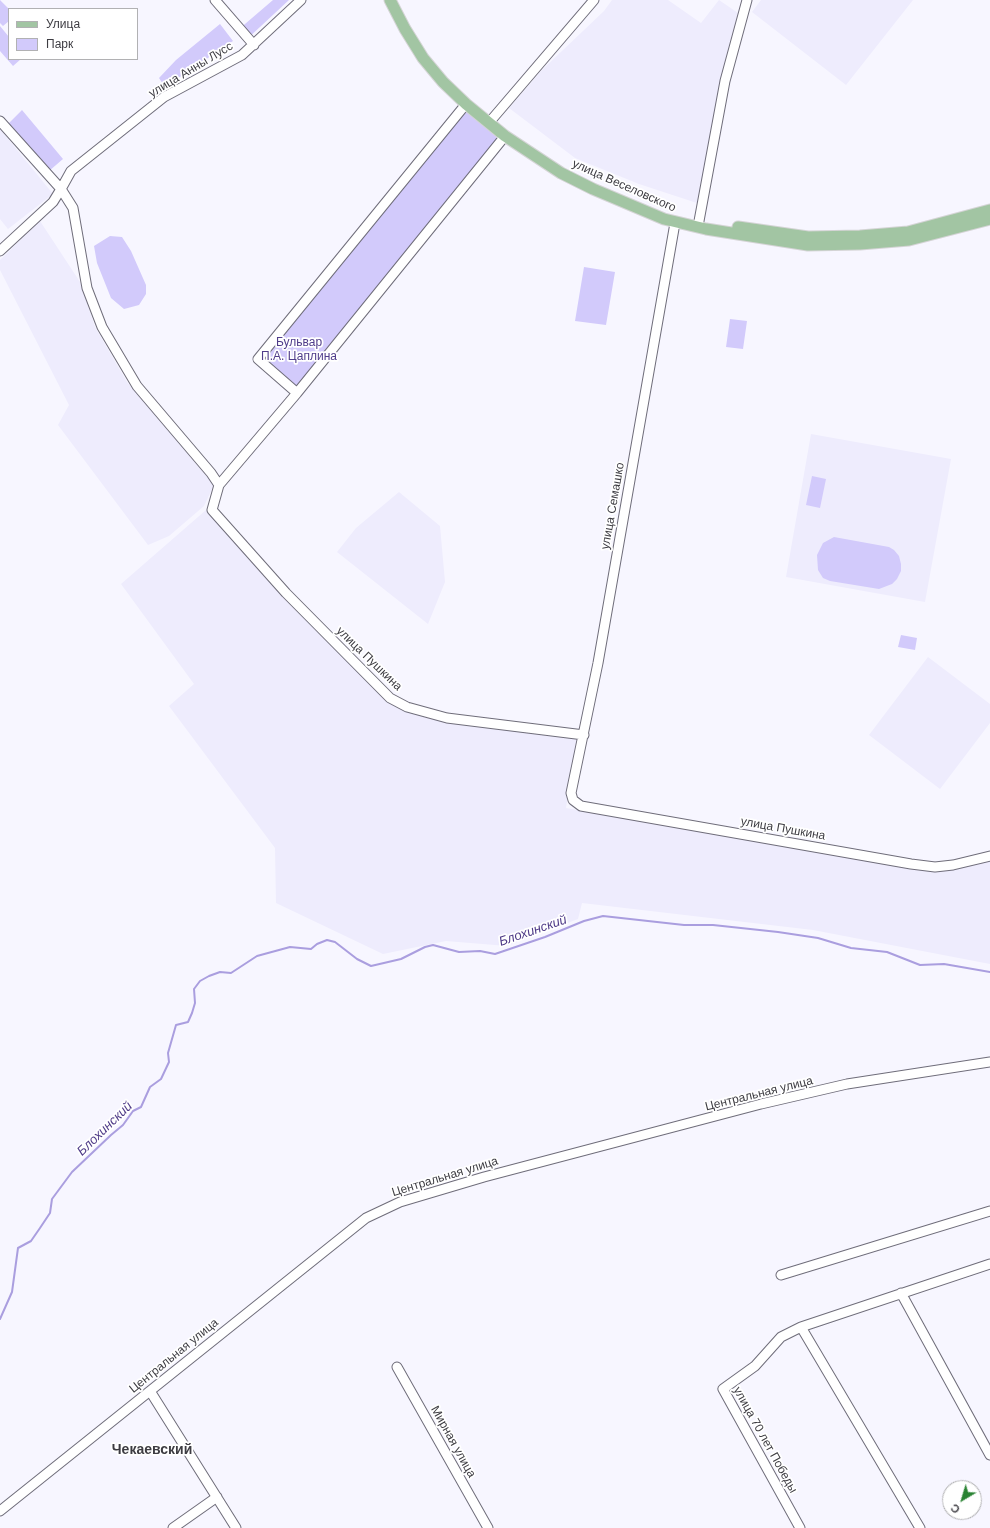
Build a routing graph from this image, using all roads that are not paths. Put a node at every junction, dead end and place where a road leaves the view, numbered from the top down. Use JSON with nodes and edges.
{"nodes":[{"id":1,"x":215,"y":0,"type":"edge"},
{"id":2,"x":300,"y":0,"type":"edge"},
{"id":3,"x":390,"y":0,"type":"edge"},
{"id":4,"x":397,"y":0,"type":"edge"},
{"id":5,"x":594,"y":0,"type":"edge"},
{"id":6,"x":747,"y":0,"type":"edge"},
{"id":7,"x":254,"y":45,"type":"junction"},
{"id":8,"x":468,"y":102,"type":"junction"},
{"id":9,"x":493,"y":118,"type":"junction"},
{"id":10,"x":0,"y":121,"type":"edge"},
{"id":11,"x":507,"y":133,"type":"junction"},
{"id":12,"x":61,"y":189,"type":"junction"},
{"id":13,"x":990,"y":210,"type":"edge"},
{"id":14,"x":676,"y":219,"type":"junction"},
{"id":15,"x":990,"y":219,"type":"edge"},
{"id":16,"x":699,"y":221,"type":"junction"},
{"id":17,"x":808,"y":241,"type":"junction"},
{"id":18,"x":0,"y":251,"type":"edge"},
{"id":19,"x":297,"y":393,"type":"junction"},
{"id":20,"x":219,"y":486,"type":"junction"},
{"id":21,"x":584,"y":735,"type":"junction"},
{"id":22,"x":574,"y":800,"type":"joint"},
{"id":23,"x":990,"y":856,"type":"edge"},
{"id":24,"x":990,"y":1062,"type":"edge"},
{"id":25,"x":990,"y":1211,"type":"edge"},
{"id":26,"x":990,"y":1264,"type":"edge"},
{"id":27,"x":781,"y":1275,"type":"dead end"},
{"id":28,"x":901,"y":1292,"type":"junction"},
{"id":29,"x":801,"y":1327,"type":"junction"},
{"id":30,"x":397,"y":1367,"type":"dead end"},
{"id":31,"x":150,"y":1391,"type":"junction"},
{"id":32,"x":990,"y":1455,"type":"edge"},
{"id":33,"x":217,"y":1497,"type":"junction"},
{"id":34,"x":0,"y":1511,"type":"edge"},
{"id":35,"x":173,"y":1528,"type":"edge"},
{"id":36,"x":236,"y":1528,"type":"edge"},
{"id":37,"x":488,"y":1528,"type":"edge"},
{"id":38,"x":800,"y":1528,"type":"edge"},
{"id":39,"x":920,"y":1528,"type":"edge"}],
"edges":[{"from":1,"to":7,"type":"street"},
{"from":2,"to":7,"type":"street","name":"улица Анны Лусс"},
{"from":3,"to":8,"type":"main road","name":"улица Веселовского"},
{"from":4,"to":8,"type":"main road","name":"улица Веселовского"},
{"from":5,"to":9,"type":"street"},
{"from":6,"to":16,"type":"street"},
{"from":7,"to":12,"type":"street","name":"улица Анны Лусс"},
{"from":8,"to":9,"type":"main road","name":"улица Веселовского"},
{"from":8,"to":11,"type":"main road","name":"улица Веселовского"},
{"from":8,"to":19,"type":"street"},
{"from":9,"to":11,"type":"main road","name":"улица Веселовского"},
{"from":10,"to":12,"type":"street"},
{"from":11,"to":14,"type":"main road","name":"улица Веселовского"},
{"from":11,"to":19,"type":"street"},
{"from":12,"to":18,"type":"street"},
{"from":12,"to":20,"type":"street"},
{"from":13,"to":17,"type":"main road","name":"улица Веселовского"},
{"from":14,"to":16,"type":"main road","name":"улица Веселовского"},
{"from":14,"to":17,"type":"main road","name":"улица Веселовского"},
{"from":14,"to":21,"type":"street","name":"улица Семашко"},
{"from":15,"to":17,"type":"main road","name":"улица Веселовского"},
{"from":16,"to":17,"type":"main road","name":"улица Веселовского"},
{"from":19,"to":20,"type":"street"},
{"from":20,"to":21,"type":"street","name":"улица Пушкина"},
{"from":21,"to":22,"type":"street","name":"улица Семашко"},
{"from":22,"to":23,"type":"street","name":"улица Пушкина"},
{"from":24,"to":31,"type":"street","name":"Центральная улица"},
{"from":25,"to":27,"type":"street"},
{"from":26,"to":28,"type":"street","name":"улица 70 лет Победы"},
{"from":28,"to":29,"type":"street","name":"улица 70 лет Победы"},
{"from":28,"to":32,"type":"street"},
{"from":29,"to":38,"type":"street","name":"улица 70 лет Победы"},
{"from":29,"to":39,"type":"street"},
{"from":30,"to":37,"type":"street","name":"Мирная улица"},
{"from":31,"to":33,"type":"street"},
{"from":31,"to":34,"type":"street","name":"Центральная улица"},
{"from":33,"to":35,"type":"street"},
{"from":33,"to":36,"type":"street"}]}
